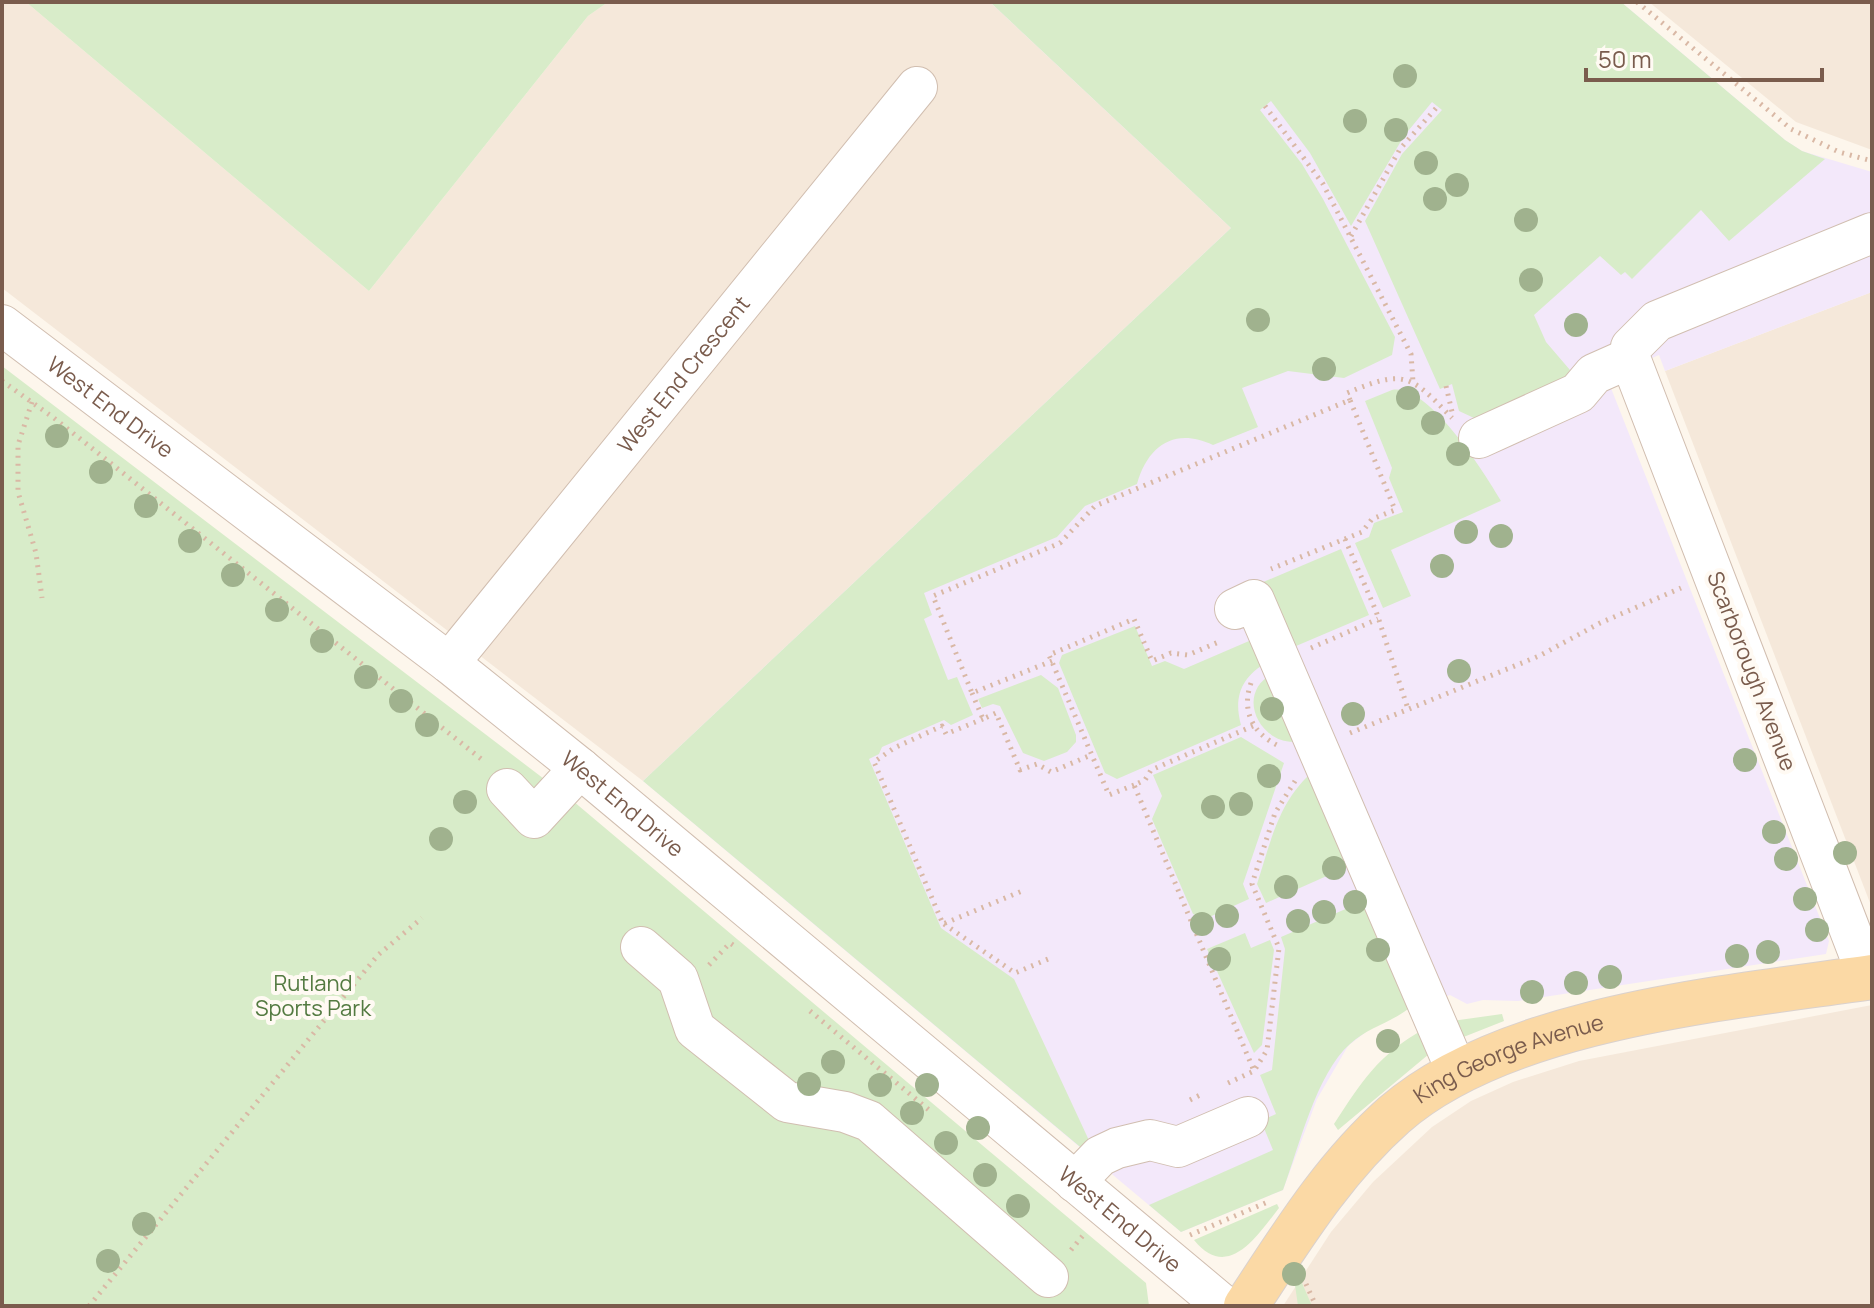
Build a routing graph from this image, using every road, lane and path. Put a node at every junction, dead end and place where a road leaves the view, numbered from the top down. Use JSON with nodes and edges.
{"nodes":[{"id":1,"x":1637,"y":2,"type":"edge"},
{"id":2,"x":917,"y":87,"type":"dead end"},
{"id":3,"x":1265,"y":106,"type":"dead end"},
{"id":4,"x":1438,"y":106,"type":"dead end"},
{"id":5,"x":1872,"y":161,"type":"edge"},
{"id":6,"x":1872,"y":233,"type":"edge"},
{"id":7,"x":1350,"y":237,"type":"junction"},
{"id":8,"x":2,"y":325,"type":"edge"},
{"id":9,"x":1632,"y":362,"type":"junction"},
{"id":10,"x":2,"y":381,"type":"edge"},
{"id":11,"x":1413,"y":382,"type":"junction"},
{"id":12,"x":1446,"y":386,"type":"dead end"},
{"id":13,"x":1350,"y":400,"type":"junction"},
{"id":14,"x":32,"y":402,"type":"junction"},
{"id":15,"x":1467,"y":429,"type":"junction"},
{"id":16,"x":1345,"y":539,"type":"junction"},
{"id":17,"x":1687,"y":586,"type":"dead end"},
{"id":18,"x":42,"y":598,"type":"dead end"},
{"id":19,"x":1251,"y":611,"type":"junction"},
{"id":20,"x":1378,"y":619,"type":"junction"},
{"id":21,"x":1052,"y":661,"type":"junction"},
{"id":22,"x":1280,"y":662,"type":"junction"},
{"id":23,"x":449,"y":663,"type":"junction"},
{"id":24,"x":972,"y":693,"type":"junction"},
{"id":25,"x":1408,"y":709,"type":"junction"},
{"id":26,"x":983,"y":719,"type":"junction"},
{"id":27,"x":1253,"y":726,"type":"junction"},
{"id":28,"x":1310,"y":748,"type":"junction"},
{"id":29,"x":1091,"y":755,"type":"junction"},
{"id":30,"x":580,"y":768,"type":"junction"},
{"id":31,"x":1134,"y":785,"type":"junction"},
{"id":32,"x":507,"y":789,"type":"joint"},
{"id":33,"x":1022,"y":891,"type":"dead end"},
{"id":34,"x":422,"y":918,"type":"dead end"},
{"id":35,"x":943,"y":924,"type":"junction"},
{"id":36,"x":641,"y":947,"type":"dead end"},
{"id":37,"x":741,"y":952,"type":"dead end"},
{"id":38,"x":1053,"y":957,"type":"dead end"},
{"id":39,"x":1870,"y":977,"type":"edge"},
{"id":40,"x":682,"y":995,"type":"junction"},
{"id":41,"x":800,"y":1002,"type":"dead end"},
{"id":42,"x":1254,"y":1071,"type":"junction"},
{"id":43,"x":1457,"y":1072,"type":"junction"},
{"id":44,"x":1226,"y":1085,"type":"dead end"},
{"id":45,"x":1214,"y":1090,"type":"dead end"},
{"id":46,"x":1190,"y":1100,"type":"dead end"},
{"id":47,"x":1248,"y":1117,"type":"dead end"},
{"id":48,"x":941,"y":1120,"type":"dead end"},
{"id":49,"x":1075,"y":1182,"type":"junction"},
{"id":50,"x":1278,"y":1198,"type":"dead end"},
{"id":51,"x":1090,"y":1227,"type":"dead end"},
{"id":52,"x":1070,"y":1228,"type":"dead end"},
{"id":53,"x":1082,"y":1237,"type":"junction"},
{"id":54,"x":1182,"y":1238,"type":"dead end"},
{"id":55,"x":1058,"y":1266,"type":"joint"},
{"id":56,"x":89,"y":1306,"type":"edge"},
{"id":57,"x":1224,"y":1306,"type":"edge"},
{"id":58,"x":1246,"y":1306,"type":"edge"}],
"edges":[{"from":1,"to":5,"type":"path"},
{"from":2,"to":23,"type":"street","name":"West End Crescent"},
{"from":3,"to":7,"type":"path"},
{"from":4,"to":7,"type":"path"},
{"from":6,"to":9,"type":"street"},
{"from":7,"to":11,"type":"path"},
{"from":8,"to":23,"type":"street","name":"West End Drive"},
{"from":9,"to":15,"type":"street"},
{"from":9,"to":39,"type":"street","name":"Scarborough Avenue"},
{"from":10,"to":14,"type":"path"},
{"from":11,"to":13,"type":"path"},
{"from":11,"to":15,"type":"path"},
{"from":12,"to":15,"type":"path"},
{"from":13,"to":16,"type":"path"},
{"from":13,"to":24,"type":"path"},
{"from":14,"to":18,"type":"path"},
{"from":14,"to":32,"type":"path"},
{"from":16,"to":19,"type":"path"},
{"from":16,"to":20,"type":"path"},
{"from":17,"to":25,"type":"path"},
{"from":19,"to":21,"type":"path"},
{"from":19,"to":22,"type":"street"},
{"from":20,"to":22,"type":"path"},
{"from":20,"to":25,"type":"path"},
{"from":21,"to":24,"type":"path"},
{"from":21,"to":29,"type":"path"},
{"from":22,"to":27,"type":"path"},
{"from":22,"to":28,"type":"street"},
{"from":23,"to":30,"type":"street","name":"West End Drive"},
{"from":24,"to":26,"type":"path"},
{"from":25,"to":28,"type":"path"},
{"from":26,"to":29,"type":"path"},
{"from":26,"to":35,"type":"path"},
{"from":27,"to":28,"type":"path"},
{"from":27,"to":31,"type":"path"},
{"from":28,"to":42,"type":"path"},
{"from":28,"to":43,"type":"street"},
{"from":29,"to":31,"type":"path"},
{"from":30,"to":32,"type":"street"},
{"from":30,"to":49,"type":"street","name":"West End Drive"},
{"from":31,"to":42,"type":"path"},
{"from":33,"to":35,"type":"path"},
{"from":34,"to":56,"type":"path"},
{"from":35,"to":38,"type":"path"},
{"from":36,"to":40,"type":"street"},
{"from":37,"to":40,"type":"path"},
{"from":39,"to":43,"type":"main road","name":"King George Avenue"},
{"from":40,"to":55,"type":"street"},
{"from":41,"to":48,"type":"path"},
{"from":42,"to":44,"type":"path"},
{"from":43,"to":58,"type":"main road","name":"King George Avenue"},
{"from":45,"to":46,"type":"path"},
{"from":47,"to":49,"type":"street"},
{"from":49,"to":57,"type":"street","name":"West End Drive"},
{"from":50,"to":54,"type":"path"},
{"from":51,"to":53,"type":"path"},
{"from":52,"to":53,"type":"path"},
{"from":53,"to":55,"type":"path"}]}
